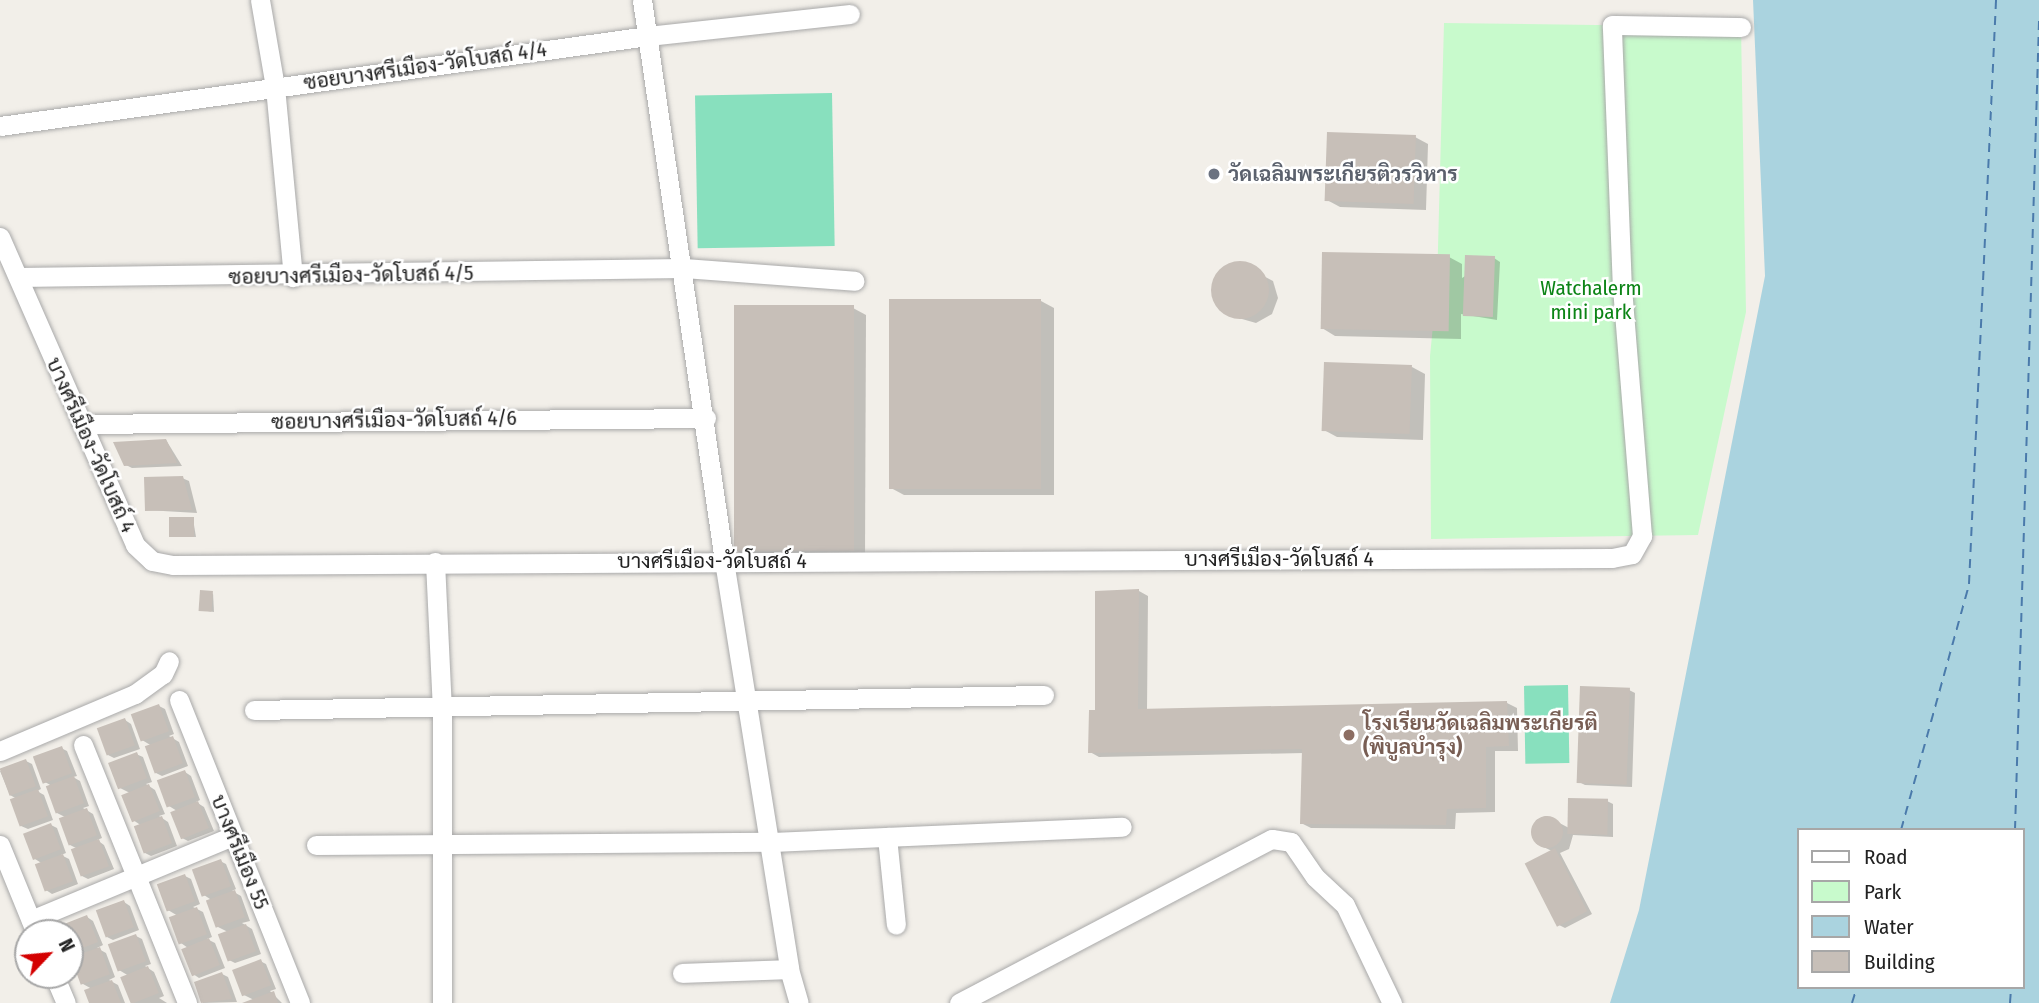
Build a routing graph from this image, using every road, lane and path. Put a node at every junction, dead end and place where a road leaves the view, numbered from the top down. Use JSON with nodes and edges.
{"nodes":[{"id":1,"x":260,"y":0,"type":"edge"},
{"id":2,"x":642,"y":0,"type":"edge"},
{"id":3,"x":850,"y":14,"type":"dead end"},
{"id":4,"x":1741,"y":27,"type":"dead end"},
{"id":5,"x":648,"y":36,"type":"junction"},
{"id":6,"x":275,"y":87,"type":"junction"},
{"id":7,"x":0,"y":126,"type":"edge"},
{"id":8,"x":0,"y":237,"type":"edge"},
{"id":9,"x":684,"y":268,"type":"junction"},
{"id":10,"x":18,"y":277,"type":"junction"},
{"id":11,"x":293,"y":277,"type":"junction"},
{"id":12,"x":855,"y":281,"type":"dead end"},
{"id":13,"x":706,"y":418,"type":"junction"},
{"id":14,"x":82,"y":424,"type":"junction"},
{"id":15,"x":724,"y":561,"type":"junction"},
{"id":16,"x":435,"y":562,"type":"junction"},
{"id":17,"x":169,"y":661,"type":"dead end"},
{"id":18,"x":1044,"y":695,"type":"dead end"},
{"id":19,"x":179,"y":701,"type":"dead end"},
{"id":20,"x":748,"y":701,"type":"junction"},
{"id":21,"x":442,"y":708,"type":"junction"},
{"id":22,"x":254,"y":710,"type":"dead end"},
{"id":23,"x":83,"y":744,"type":"dead end"},
{"id":24,"x":0,"y":751,"type":"edge"},
{"id":25,"x":1122,"y":827,"type":"dead end"},
{"id":26,"x":233,"y":836,"type":"junction"},
{"id":27,"x":887,"y":837,"type":"junction"},
{"id":28,"x":772,"y":842,"type":"junction"},
{"id":29,"x":440,"y":844,"type":"junction"},
{"id":30,"x":0,"y":845,"type":"edge"},
{"id":31,"x":316,"y":845,"type":"dead end"},
{"id":32,"x":136,"y":876,"type":"junction"},
{"id":33,"x":30,"y":919,"type":"edge"},
{"id":34,"x":49,"y":919,"type":"edge"},
{"id":35,"x":896,"y":925,"type":"dead end"},
{"id":36,"x":789,"y":969,"type":"junction"},
{"id":37,"x":682,"y":973,"type":"dead end"},
{"id":38,"x":187,"y":1003,"type":"edge"},
{"id":39,"x":300,"y":1003,"type":"edge"},
{"id":40,"x":442,"y":1003,"type":"edge"},
{"id":41,"x":799,"y":1003,"type":"edge"},
{"id":42,"x":959,"y":1003,"type":"edge"},
{"id":43,"x":1392,"y":1003,"type":"edge"}],
"edges":[{"from":1,"to":6,"type":"street"},
{"from":2,"to":5,"type":"street"},
{"from":3,"to":5,"type":"street","name":"ซอยบางศรีเมือง-วัดโบสถ์ 4/4"},
{"from":4,"to":15,"type":"street","name":"บางศรีเมือง-วัดโบสถ์ 4"},
{"from":5,"to":6,"type":"street","name":"ซอยบางศรีเมือง-วัดโบสถ์ 4/4"},
{"from":5,"to":9,"type":"street"},
{"from":6,"to":7,"type":"street","name":"ซอยบางศรีเมือง-วัดโบสถ์ 4/4"},
{"from":6,"to":11,"type":"street"},
{"from":8,"to":10,"type":"street","name":"บางศรีเมือง-วัดโบสถ์ 4"},
{"from":9,"to":11,"type":"street","name":"ซอยบางศรีเมือง-วัดโบสถ์ 4/5"},
{"from":9,"to":12,"type":"street","name":"ซอยบางศรีเมือง-วัดโบสถ์ 4/5"},
{"from":9,"to":13,"type":"street"},
{"from":10,"to":11,"type":"street","name":"ซอยบางศรีเมือง-วัดโบสถ์ 4/5"},
{"from":10,"to":14,"type":"street","name":"บางศรีเมือง-วัดโบสถ์ 4"},
{"from":13,"to":14,"type":"street","name":"ซอยบางศรีเมือง-วัดโบสถ์ 4/6"},
{"from":13,"to":15,"type":"street"},
{"from":14,"to":16,"type":"street","name":"บางศรีเมือง-วัดโบสถ์ 4"},
{"from":15,"to":16,"type":"street","name":"บางศรีเมือง-วัดโบสถ์ 4"},
{"from":15,"to":20,"type":"street"},
{"from":16,"to":21,"type":"street"},
{"from":17,"to":24,"type":"street"},
{"from":18,"to":20,"type":"street"},
{"from":19,"to":26,"type":"street","name":"บางศรีเมือง 55"},
{"from":20,"to":21,"type":"street"},
{"from":20,"to":28,"type":"street"},
{"from":21,"to":22,"type":"street"},
{"from":21,"to":29,"type":"street"},
{"from":23,"to":32,"type":"street"},
{"from":25,"to":27,"type":"street"},
{"from":26,"to":32,"type":"street"},
{"from":26,"to":39,"type":"street","name":"บางศรีเมือง 55"},
{"from":27,"to":28,"type":"street"},
{"from":27,"to":35,"type":"street"},
{"from":28,"to":29,"type":"street"},
{"from":28,"to":36,"type":"street"},
{"from":29,"to":31,"type":"street"},
{"from":29,"to":40,"type":"street"},
{"from":30,"to":33,"type":"street"},
{"from":32,"to":34,"type":"street"},
{"from":32,"to":38,"type":"street"},
{"from":36,"to":37,"type":"street"},
{"from":36,"to":41,"type":"street"},
{"from":42,"to":43,"type":"street"}]}
